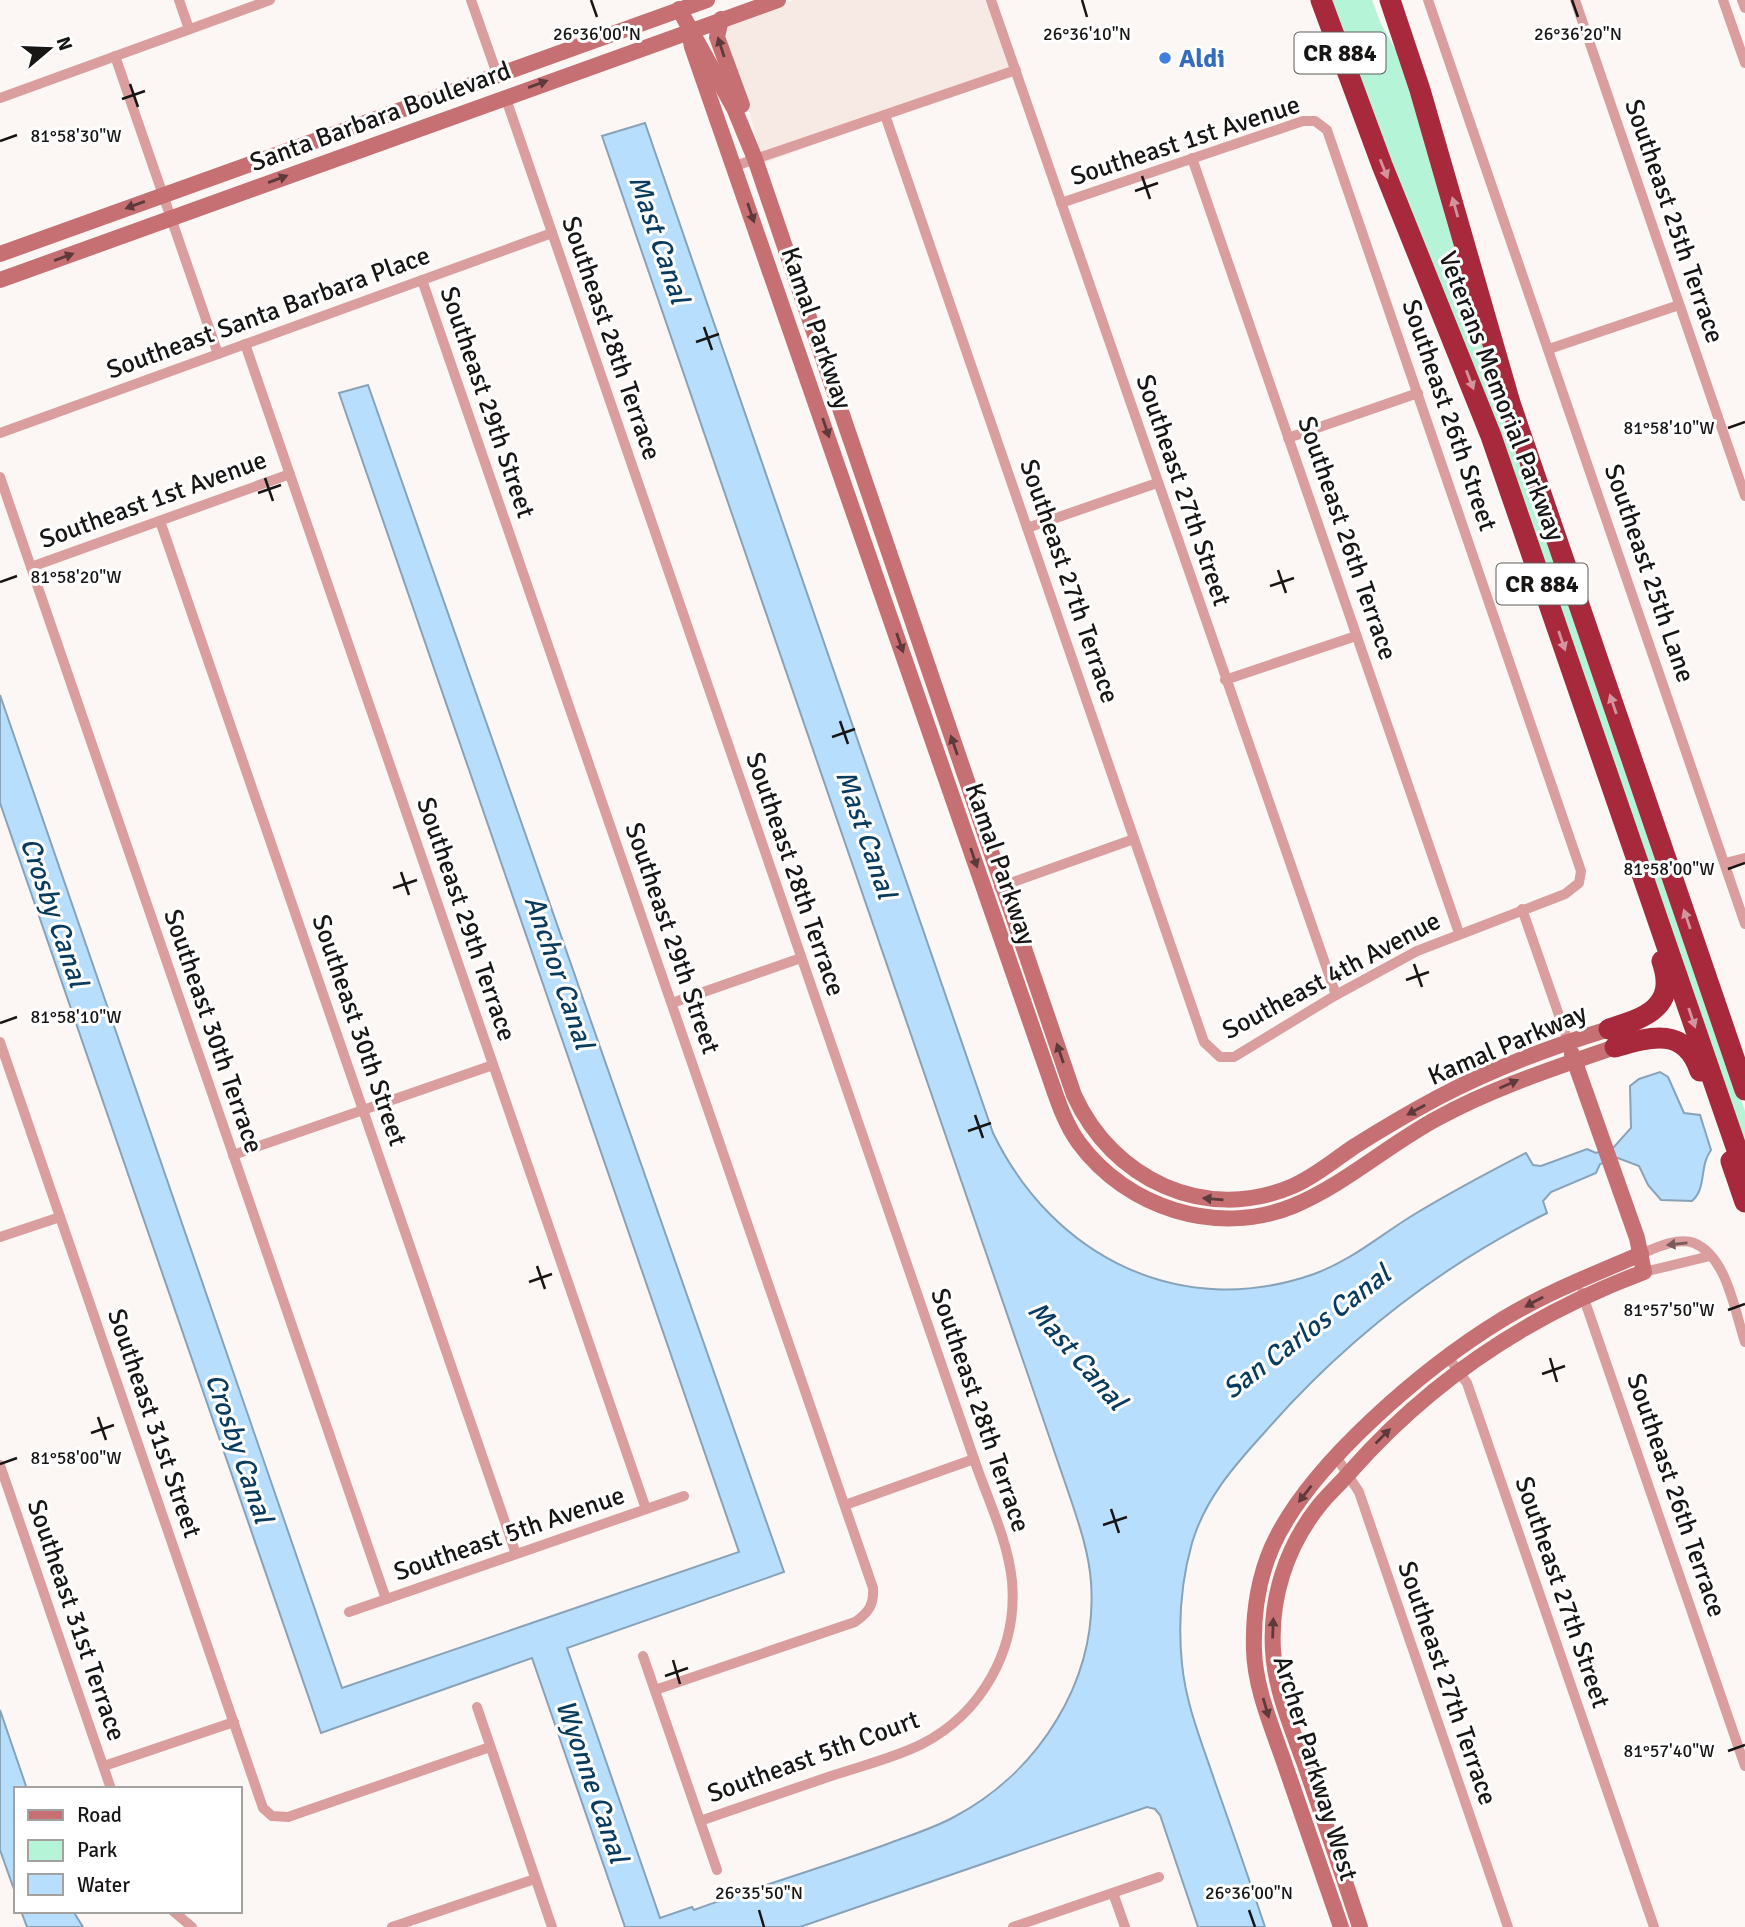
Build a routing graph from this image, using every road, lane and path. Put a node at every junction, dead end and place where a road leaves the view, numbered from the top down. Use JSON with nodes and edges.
{"nodes":[{"id":1,"x":179,"y":0,"type":"edge"},
{"id":2,"x":270,"y":0,"type":"edge"},
{"id":3,"x":471,"y":0,"type":"edge"},
{"id":4,"x":707,"y":0,"type":"edge"},
{"id":5,"x":778,"y":0,"type":"edge"},
{"id":6,"x":991,"y":0,"type":"edge"},
{"id":7,"x":1311,"y":0,"type":"edge"},
{"id":8,"x":1321,"y":0,"type":"edge"},
{"id":9,"x":1378,"y":0,"type":"edge"},
{"id":10,"x":1390,"y":0,"type":"edge"},
{"id":11,"x":1405,"y":0,"type":"edge"},
{"id":12,"x":1428,"y":0,"type":"edge"},
{"id":13,"x":1575,"y":0,"type":"edge"},
{"id":14,"x":1723,"y":0,"type":"edge"},
{"id":15,"x":1742,"y":0,"type":"edge"},
{"id":16,"x":678,"y":4,"type":"edge"},
{"id":17,"x":1745,"y":8,"type":"edge"},
{"id":18,"x":721,"y":19,"type":"junction"},
{"id":19,"x":189,"y":29,"type":"junction"},
{"id":20,"x":689,"y":30,"type":"junction"},
{"id":21,"x":116,"y":56,"type":"junction"},
{"id":22,"x":1745,"y":64,"type":"edge"},
{"id":23,"x":1412,"y":65,"type":"junction"},
{"id":24,"x":1016,"y":70,"type":"junction"},
{"id":25,"x":497,"y":74,"type":"junction"},
{"id":26,"x":505,"y":96,"type":"junction"},
{"id":27,"x":0,"y":98,"type":"edge"},
{"id":28,"x":1360,"y":106,"type":"junction"},
{"id":29,"x":885,"y":114,"type":"junction"},
{"id":30,"x":1321,"y":124,"type":"joint"},
{"id":31,"x":1192,"y":158,"type":"junction"},
{"id":32,"x":755,"y":159,"type":"junction"},
{"id":33,"x":735,"y":166,"type":"junction"},
{"id":34,"x":163,"y":195,"type":"junction"},
{"id":35,"x":1061,"y":203,"type":"junction"},
{"id":36,"x":171,"y":218,"type":"junction"},
{"id":37,"x":552,"y":233,"type":"junction"},
{"id":38,"x":0,"y":254,"type":"edge"},
{"id":39,"x":0,"y":280,"type":"edge"},
{"id":40,"x":422,"y":280,"type":"junction"},
{"id":41,"x":1679,"y":305,"type":"junction"},
{"id":42,"x":245,"y":344,"type":"junction"},
{"id":43,"x":1549,"y":349,"type":"junction"},
{"id":44,"x":218,"y":354,"type":"junction"},
{"id":45,"x":1418,"y":393,"type":"junction"},
{"id":46,"x":0,"y":433,"type":"edge"},
{"id":47,"x":1288,"y":438,"type":"junction"},
{"id":48,"x":290,"y":474,"type":"junction"},
{"id":49,"x":0,"y":477,"type":"edge"},
{"id":50,"x":1157,"y":483,"type":"junction"},
{"id":51,"x":1745,"y":496,"type":"edge"},
{"id":52,"x":160,"y":521,"type":"junction"},
{"id":53,"x":1027,"y":528,"type":"junction"},
{"id":54,"x":32,"y":568,"type":"junction"},
{"id":55,"x":1356,"y":636,"type":"junction"},
{"id":56,"x":1225,"y":680,"type":"junction"},
{"id":57,"x":1608,"y":772,"type":"junction"},
{"id":58,"x":1134,"y":839,"type":"junction"},
{"id":59,"x":1745,"y":858,"type":"edge"},
{"id":60,"x":1725,"y":863,"type":"junction"},
{"id":61,"x":1579,"y":883,"type":"joint"},
{"id":62,"x":1002,"y":886,"type":"junction"},
{"id":63,"x":985,"y":892,"type":"junction"},
{"id":64,"x":1522,"y":909,"type":"junction"},
{"id":65,"x":1745,"y":924,"type":"edge"},
{"id":66,"x":1458,"y":933,"type":"junction"},
{"id":67,"x":801,"y":958,"type":"junction"},
{"id":68,"x":1336,"y":995,"type":"junction"},
{"id":69,"x":672,"y":1003,"type":"junction"},
{"id":70,"x":1612,"y":1037,"type":"junction"},
{"id":71,"x":1568,"y":1041,"type":"junction"},
{"id":72,"x":0,"y":1042,"type":"edge"},
{"id":73,"x":1220,"y":1057,"type":"joint"},
{"id":74,"x":1574,"y":1061,"type":"junction"},
{"id":75,"x":494,"y":1065,"type":"junction"},
{"id":76,"x":1745,"y":1090,"type":"edge"},
{"id":77,"x":363,"y":1110,"type":"junction"},
{"id":78,"x":233,"y":1155,"type":"junction"},
{"id":79,"x":1745,"y":1173,"type":"edge"},
{"id":80,"x":1745,"y":1202,"type":"edge"},
{"id":81,"x":60,"y":1217,"type":"junction"},
{"id":82,"x":0,"y":1237,"type":"edge"},
{"id":83,"x":1641,"y":1254,"type":"junction"},
{"id":84,"x":1710,"y":1256,"type":"junction"},
{"id":85,"x":1644,"y":1272,"type":"junction"},
{"id":86,"x":1579,"y":1280,"type":"junction"},
{"id":87,"x":1583,"y":1298,"type":"junction"},
{"id":88,"x":1745,"y":1342,"type":"edge"},
{"id":89,"x":1448,"y":1357,"type":"junction"},
{"id":90,"x":1460,"y":1371,"type":"junction"},
{"id":91,"x":1337,"y":1458,"type":"junction"},
{"id":92,"x":974,"y":1459,"type":"junction"},
{"id":93,"x":0,"y":1465,"type":"edge"},
{"id":94,"x":1348,"y":1475,"type":"junction"},
{"id":95,"x":684,"y":1496,"type":"dead end"},
{"id":96,"x":845,"y":1505,"type":"junction"},
{"id":97,"x":646,"y":1509,"type":"junction"},
{"id":98,"x":516,"y":1554,"type":"junction"},
{"id":99,"x":386,"y":1599,"type":"junction"},
{"id":100,"x":349,"y":1612,"type":"dead end"},
{"id":101,"x":643,"y":1656,"type":"dead end"},
{"id":102,"x":996,"y":1670,"type":"joint"},
{"id":103,"x":655,"y":1690,"type":"junction"},
{"id":104,"x":477,"y":1707,"type":"dead end"},
{"id":105,"x":234,"y":1723,"type":"junction"},
{"id":106,"x":490,"y":1747,"type":"junction"},
{"id":107,"x":104,"y":1766,"type":"junction"},
{"id":108,"x":1745,"y":1766,"type":"edge"},
{"id":109,"x":110,"y":1787,"type":"edge"},
{"id":110,"x":700,"y":1821,"type":"junction"},
{"id":111,"x":717,"y":1870,"type":"dead end"},
{"id":112,"x":1159,"y":1877,"type":"dead end"},
{"id":113,"x":535,"y":1878,"type":"junction"},
{"id":114,"x":1113,"y":1893,"type":"junction"},
{"id":115,"x":175,"y":1913,"type":"edge"},
{"id":116,"x":192,"y":1927,"type":"edge"},
{"id":117,"x":392,"y":1927,"type":"edge"},
{"id":118,"x":552,"y":1927,"type":"edge"},
{"id":119,"x":1013,"y":1927,"type":"edge"},
{"id":120,"x":1125,"y":1927,"type":"edge"},
{"id":121,"x":1341,"y":1927,"type":"edge"},
{"id":122,"x":1360,"y":1927,"type":"edge"},
{"id":123,"x":1508,"y":1927,"type":"edge"},
{"id":124,"x":1654,"y":1927,"type":"edge"}],
"edges":[{"from":1,"to":19,"type":"street"},
{"from":2,"to":19,"type":"street"},
{"from":3,"to":25,"type":"street"},
{"from":4,"to":16,"type":"street","name":"Santa Barbara Boulevard"},
{"from":5,"to":18,"type":"street","name":"Santa Barbara Boulevard"},
{"from":6,"to":24,"type":"street","name":"Southeast 27th Street"},
{"from":7,"to":28,"type":"highway"},
{"from":8,"to":28,"type":"highway","name":"Veterans Memorial Parkway","number":"CR 884"},
{"from":9,"to":23,"type":"highway"},
{"from":10,"to":23,"type":"highway","name":"Veterans Memorial Parkway","number":"CR 884"},
{"from":11,"to":23,"type":"highway"},
{"from":12,"to":43,"type":"street","name":"Southeast 25th Lane"},
{"from":13,"to":41,"type":"street","name":"Southeast 25th Terrace"},
{"from":14,"to":22,"type":"street"},
{"from":15,"to":17,"type":"street"},
{"from":16,"to":20,"type":"street","name":"Kamal Parkway"},
{"from":16,"to":25,"type":"street","name":"Santa Barbara Boulevard"},
{"from":18,"to":20,"type":"street","name":"Santa Barbara Boulevard"},
{"from":32,"to":18,"type":"street","one_way":true},
{"from":19,"to":21,"type":"street"},
{"from":26,"to":20,"type":"street","name":"Santa Barbara Boulevard","one_way":true},
{"from":20,"to":32,"type":"street","name":"Kamal Parkway"},
{"from":20,"to":33,"type":"street","name":"Kamal Parkway"},
{"from":21,"to":27,"type":"street"},
{"from":21,"to":34,"type":"street"},
{"from":76,"to":23,"type":"highway","name":"Veterans Memorial Parkway","number":"CR 884","one_way":true},
{"from":24,"to":29,"type":"street"},
{"from":24,"to":35,"type":"street","name":"Southeast 27th Street"},
{"from":25,"to":34,"type":"street","name":"Santa Barbara Boulevard"},
{"from":36,"to":26,"type":"street","name":"Santa Barbara Boulevard","one_way":true},
{"from":26,"to":37,"type":"street","name":"Southeast 28th Terrace"},
{"from":28,"to":57,"type":"highway","name":"Veterans Memorial Parkway","number":"CR 884","one_way":true},
{"from":29,"to":32,"type":"street"},
{"from":29,"to":53,"type":"street","name":"Southeast 27th Terrace"},
{"from":30,"to":31,"type":"street","name":"Southeast 1st Avenue"},
{"from":30,"to":45,"type":"street","name":"Southeast 26th Street"},
{"from":31,"to":35,"type":"street","name":"Southeast 1st Avenue"},
{"from":31,"to":47,"type":"street","name":"Southeast 26th Terrace"},
{"from":32,"to":33,"type":"street"},
{"from":62,"to":32,"type":"street","name":"Kamal Parkway","one_way":true},
{"from":33,"to":63,"type":"street","name":"Kamal Parkway","one_way":true},
{"from":34,"to":36,"type":"street"},
{"from":34,"to":38,"type":"street","name":"Santa Barbara Boulevard","one_way":true},
{"from":35,"to":50,"type":"street","name":"Southeast 27th Street"},
{"from":39,"to":36,"type":"street","name":"Santa Barbara Boulevard","one_way":true},
{"from":36,"to":44,"type":"street"},
{"from":37,"to":40,"type":"street","name":"Southeast Santa Barbara Place"},
{"from":37,"to":67,"type":"street","name":"Southeast 28th Terrace"},
{"from":40,"to":42,"type":"street","name":"Southeast Santa Barbara Place"},
{"from":40,"to":69,"type":"street","name":"Southeast 29th Street"},
{"from":41,"to":43,"type":"street"},
{"from":41,"to":51,"type":"street","name":"Southeast 25th Terrace"},
{"from":42,"to":44,"type":"street","name":"Southeast Santa Barbara Place"},
{"from":42,"to":48,"type":"street","name":"Southeast 29th Terrace"},
{"from":43,"to":60,"type":"street","name":"Southeast 25th Lane"},
{"from":44,"to":46,"type":"street","name":"Southeast Santa Barbara Place"},
{"from":45,"to":47,"type":"street"},
{"from":45,"to":61,"type":"street","name":"Southeast 26th Street"},
{"from":47,"to":55,"type":"street","name":"Southeast 26th Terrace"},
{"from":48,"to":52,"type":"street","name":"Southeast 1st Avenue"},
{"from":48,"to":75,"type":"street","name":"Southeast 29th Terrace"},
{"from":49,"to":54,"type":"street","name":"Southeast 30th Terrace"},
{"from":50,"to":53,"type":"street"},
{"from":50,"to":56,"type":"street","name":"Southeast 27th Street"},
{"from":52,"to":54,"type":"street","name":"Southeast 1st Avenue"},
{"from":52,"to":77,"type":"street","name":"Southeast 30th Street"},
{"from":53,"to":58,"type":"street","name":"Southeast 27th Terrace"},
{"from":54,"to":78,"type":"street","name":"Southeast 30th Terrace"},
{"from":55,"to":56,"type":"street"},
{"from":55,"to":66,"type":"street","name":"Southeast 26th Terrace"},
{"from":56,"to":68,"type":"street","name":"Southeast 27th Street"},
{"from":57,"to":70,"type":"highway"},
{"from":57,"to":79,"type":"highway","name":"Veterans Memorial Parkway","number":"CR 884","one_way":true},
{"from":58,"to":62,"type":"street"},
{"from":58,"to":73,"type":"street","name":"Southeast 27th Terrace"},
{"from":59,"to":60,"type":"street"},
{"from":60,"to":65,"type":"street","name":"Southeast 25th Lane"},
{"from":61,"to":64,"type":"street","name":"Southeast 4th Avenue"},
{"from":62,"to":63,"type":"street"},
{"from":71,"to":62,"type":"street","name":"Kamal Parkway","one_way":true},
{"from":63,"to":74,"type":"street","name":"Kamal Parkway","one_way":true},
{"from":64,"to":66,"type":"street","name":"Southeast 4th Avenue"},
{"from":64,"to":71,"type":"street"},
{"from":66,"to":68,"type":"street","name":"Southeast 4th Avenue"},
{"from":67,"to":69,"type":"street"},
{"from":67,"to":92,"type":"street","name":"Southeast 28th Terrace"},
{"from":68,"to":73,"type":"street","name":"Southeast 4th Avenue"},
{"from":69,"to":96,"type":"street","name":"Southeast 29th Street"},
{"from":70,"to":71,"type":"street","name":"Kamal Parkway"},
{"from":70,"to":74,"type":"street","name":"Kamal Parkway"},
{"from":70,"to":80,"type":"highway"},
{"from":71,"to":74,"type":"street"},
{"from":72,"to":81,"type":"street","name":"Southeast 31st Street"},
{"from":74,"to":83,"type":"street"},
{"from":75,"to":77,"type":"street"},
{"from":75,"to":97,"type":"street","name":"Southeast 29th Terrace"},
{"from":77,"to":78,"type":"street"},
{"from":77,"to":98,"type":"street","name":"Southeast 30th Street"},
{"from":78,"to":99,"type":"street","name":"Southeast 30th Terrace"},
{"from":81,"to":82,"type":"street"},
{"from":81,"to":105,"type":"street","name":"Southeast 31st Street"},
{"from":84,"to":83,"type":"street","name":"Archer Parkway West","one_way":true},
{"from":83,"to":85,"type":"street"},
{"from":83,"to":86,"type":"street","name":"Archer Parkway West"},
{"from":84,"to":85,"type":"street","name":"Archer Parkway West"},
{"from":84,"to":88,"type":"street"},
{"from":85,"to":87,"type":"street","name":"Archer Parkway West"},
{"from":86,"to":87,"type":"street","name":"Southeast 26th Terrace"},
{"from":86,"to":89,"type":"street","name":"Archer Parkway West","one_way":true},
{"from":87,"to":90,"type":"street","name":"Archer Parkway West"},
{"from":87,"to":108,"type":"street","name":"Southeast 26th Terrace"},
{"from":89,"to":90,"type":"street","name":"Southeast 27th Street"},
{"from":89,"to":91,"type":"street","name":"Archer Parkway West"},
{"from":94,"to":90,"type":"street","name":"Archer Parkway West","one_way":true},
{"from":90,"to":124,"type":"street","name":"Southeast 27th Street"},
{"from":91,"to":94,"type":"street","name":"Southeast 27th Terrace"},
{"from":91,"to":121,"type":"street","name":"Archer Parkway West","one_way":true},
{"from":92,"to":96,"type":"street"},
{"from":92,"to":102,"type":"street","name":"Southeast 28th Terrace"},
{"from":93,"to":107,"type":"street","name":"Southeast 31st Terrace"},
{"from":122,"to":94,"type":"street","name":"Archer Parkway West","one_way":true},
{"from":94,"to":123,"type":"street","name":"Southeast 27th Terrace"},
{"from":95,"to":97,"type":"street","name":"Southeast 5th Avenue"},
{"from":96,"to":103,"type":"street","name":"Southeast 29th Street"},
{"from":97,"to":98,"type":"street","name":"Southeast 5th Avenue"},
{"from":98,"to":99,"type":"street","name":"Southeast 5th Avenue"},
{"from":99,"to":100,"type":"street","name":"Southeast 5th Avenue"},
{"from":101,"to":103,"type":"street"},
{"from":102,"to":110,"type":"street","name":"Southeast 5th Court"},
{"from":103,"to":110,"type":"street"},
{"from":104,"to":106,"type":"street"},
{"from":105,"to":106,"type":"street","name":"Southeast 31st Street"},
{"from":105,"to":107,"type":"street"},
{"from":106,"to":113,"type":"street"},
{"from":107,"to":109,"type":"street","name":"Southeast 31st Terrace"},
{"from":110,"to":111,"type":"street"},
{"from":112,"to":114,"type":"street"},
{"from":113,"to":117,"type":"street"},
{"from":113,"to":118,"type":"street"},
{"from":114,"to":119,"type":"street"},
{"from":114,"to":120,"type":"street"},
{"from":115,"to":116,"type":"street"}]}
